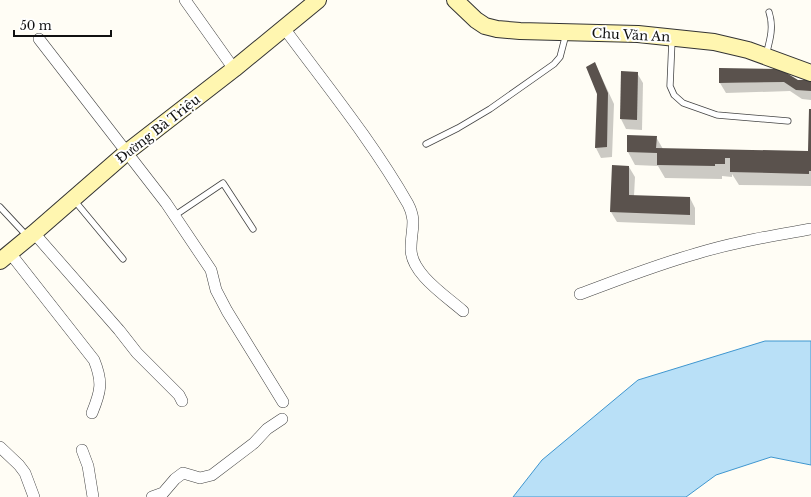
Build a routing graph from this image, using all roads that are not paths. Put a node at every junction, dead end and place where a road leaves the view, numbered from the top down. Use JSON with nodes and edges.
{"nodes":[{"id":1,"x":184,"y":0,"type":"edge"},
{"id":2,"x":318,"y":0,"type":"edge"},
{"id":3,"x":455,"y":0,"type":"edge"},
{"id":4,"x":770,"y":12,"type":"dead end"},
{"id":5,"x":284,"y":28,"type":"junction"},
{"id":6,"x":566,"y":32,"type":"junction"},
{"id":7,"x":672,"y":37,"type":"junction"},
{"id":8,"x":39,"y":39,"type":"dead end"},
{"id":9,"x":766,"y":56,"type":"junction"},
{"id":10,"x":234,"y":69,"type":"junction"},
{"id":11,"x":811,"y":73,"type":"edge"},
{"id":12,"x":788,"y":121,"type":"dead end"},
{"id":13,"x":426,"y":144,"type":"dead end"},
{"id":14,"x":127,"y":152,"type":"junction"},
{"id":15,"x":73,"y":198,"type":"junction"},
{"id":16,"x":0,"y":207,"type":"edge"},
{"id":17,"x":174,"y":216,"type":"junction"},
{"id":18,"x":253,"y":229,"type":"dead end"},
{"id":19,"x":811,"y":229,"type":"edge"},
{"id":20,"x":31,"y":236,"type":"junction"},
{"id":21,"x":5,"y":257,"type":"edge"},
{"id":22,"x":123,"y":259,"type":"dead end"},
{"id":23,"x":580,"y":294,"type":"dead end"},
{"id":24,"x":463,"y":311,"type":"dead end"},
{"id":25,"x":182,"y":401,"type":"dead end"},
{"id":26,"x":283,"y":402,"type":"dead end"},
{"id":27,"x":92,"y":413,"type":"dead end"},
{"id":28,"x":282,"y":419,"type":"dead end"},
{"id":29,"x":0,"y":447,"type":"edge"},
{"id":30,"x":82,"y":450,"type":"dead end"},
{"id":31,"x":34,"y":497,"type":"edge"},
{"id":32,"x":93,"y":497,"type":"edge"},
{"id":33,"x":152,"y":497,"type":"edge"}],
"edges":[{"from":1,"to":10,"type":"street"},
{"from":2,"to":5,"type":"main road","name":"Đường Bà Triệu"},
{"from":3,"to":6,"type":"main road","name":"Chu Văn An"},
{"from":4,"to":9,"type":"lane"},
{"from":5,"to":10,"type":"main road","name":"Đường Bà Triệu"},
{"from":5,"to":24,"type":"street"},
{"from":6,"to":7,"type":"main road","name":"Chu Văn An"},
{"from":6,"to":13,"type":"lane"},
{"from":7,"to":9,"type":"main road","name":"Chu Văn An"},
{"from":7,"to":12,"type":"lane"},
{"from":8,"to":14,"type":"street"},
{"from":9,"to":11,"type":"main road","name":"Chu Văn An"},
{"from":10,"to":14,"type":"main road","name":"Đường Bà Triệu"},
{"from":14,"to":15,"type":"main road","name":"Đường Bà Triệu"},
{"from":14,"to":17,"type":"street"},
{"from":15,"to":20,"type":"main road","name":"Đường Bà Triệu"},
{"from":15,"to":22,"type":"lane"},
{"from":16,"to":20,"type":"lane"},
{"from":17,"to":18,"type":"lane"},
{"from":17,"to":26,"type":"street"},
{"from":19,"to":23,"type":"street"},
{"from":20,"to":21,"type":"main road","name":"Đường Bà Triệu"},
{"from":20,"to":25,"type":"street"},
{"from":21,"to":27,"type":"street"},
{"from":28,"to":33,"type":"street"},
{"from":29,"to":31,"type":"street"},
{"from":30,"to":32,"type":"street"}]}
